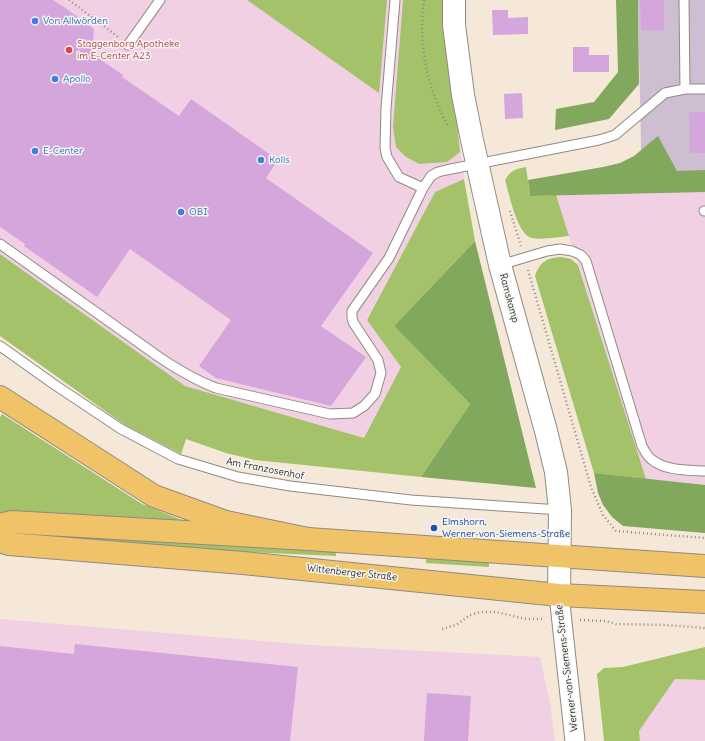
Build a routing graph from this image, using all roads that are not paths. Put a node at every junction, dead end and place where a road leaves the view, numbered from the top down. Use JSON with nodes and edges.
{"nodes":[{"id":1,"x":160,"y":0,"type":"edge"},
{"id":2,"x":395,"y":0,"type":"edge"},
{"id":3,"x":454,"y":0,"type":"edge"},
{"id":4,"x":684,"y":0,"type":"edge"},
{"id":5,"x":128,"y":45,"type":"road end"},
{"id":6,"x":685,"y":89,"type":"junction"},
{"id":7,"x":705,"y":89,"type":"edge"},
{"id":8,"x":478,"y":164,"type":"junction"},
{"id":9,"x":423,"y":188,"type":"junction"},
{"id":10,"x":0,"y":244,"type":"edge"},
{"id":11,"x":500,"y":265,"type":"junction"},
{"id":12,"x":0,"y":346,"type":"edge"},
{"id":13,"x":0,"y":397,"type":"edge"},
{"id":14,"x":705,"y":472,"type":"edge"},
{"id":15,"x":560,"y":510,"type":"junction"},
{"id":16,"x":0,"y":525,"type":"edge"},
{"id":17,"x":308,"y":539,"type":"junction"},
{"id":18,"x":0,"y":541,"type":"edge"},
{"id":19,"x":559,"y":556,"type":"junction"},
{"id":20,"x":705,"y":566,"type":"edge"},
{"id":21,"x":559,"y":595,"type":"junction"},
{"id":22,"x":705,"y":602,"type":"edge"},
{"id":23,"x":575,"y":741,"type":"edge"}],
"edges":[{"from":1,"to":5,"type":"lane"},
{"from":2,"to":9,"type":"lane"},
{"from":3,"to":8,"type":"street","name":"Ramskamp"},
{"from":4,"to":6,"type":"lane"},
{"from":6,"to":7,"type":"lane"},
{"from":6,"to":8,"type":"lane"},
{"from":8,"to":9,"type":"lane"},
{"from":8,"to":11,"type":"street","name":"Ramskamp"},
{"from":9,"to":10,"type":"lane"},
{"from":11,"to":14,"type":"lane"},
{"from":11,"to":15,"type":"street","name":"Ramskamp"},
{"from":12,"to":15,"type":"lane","name":"Am Franzosenhof"},
{"from":13,"to":17,"type":"main road"},
{"from":15,"to":19,"type":"street","name":"Ramskamp"},
{"from":16,"to":17,"type":"main road"},
{"from":17,"to":19,"type":"main road"},
{"from":18,"to":21,"type":"main road","name":"Wittenberger Straße"},
{"from":19,"to":20,"type":"main road"},
{"from":19,"to":21,"type":"street","name":"Ramskamp"},
{"from":21,"to":22,"type":"main road","name":"Wittenberger Straße"},
{"from":21,"to":23,"type":"street","name":"Werner-von-Siemens-Straße"}]}
